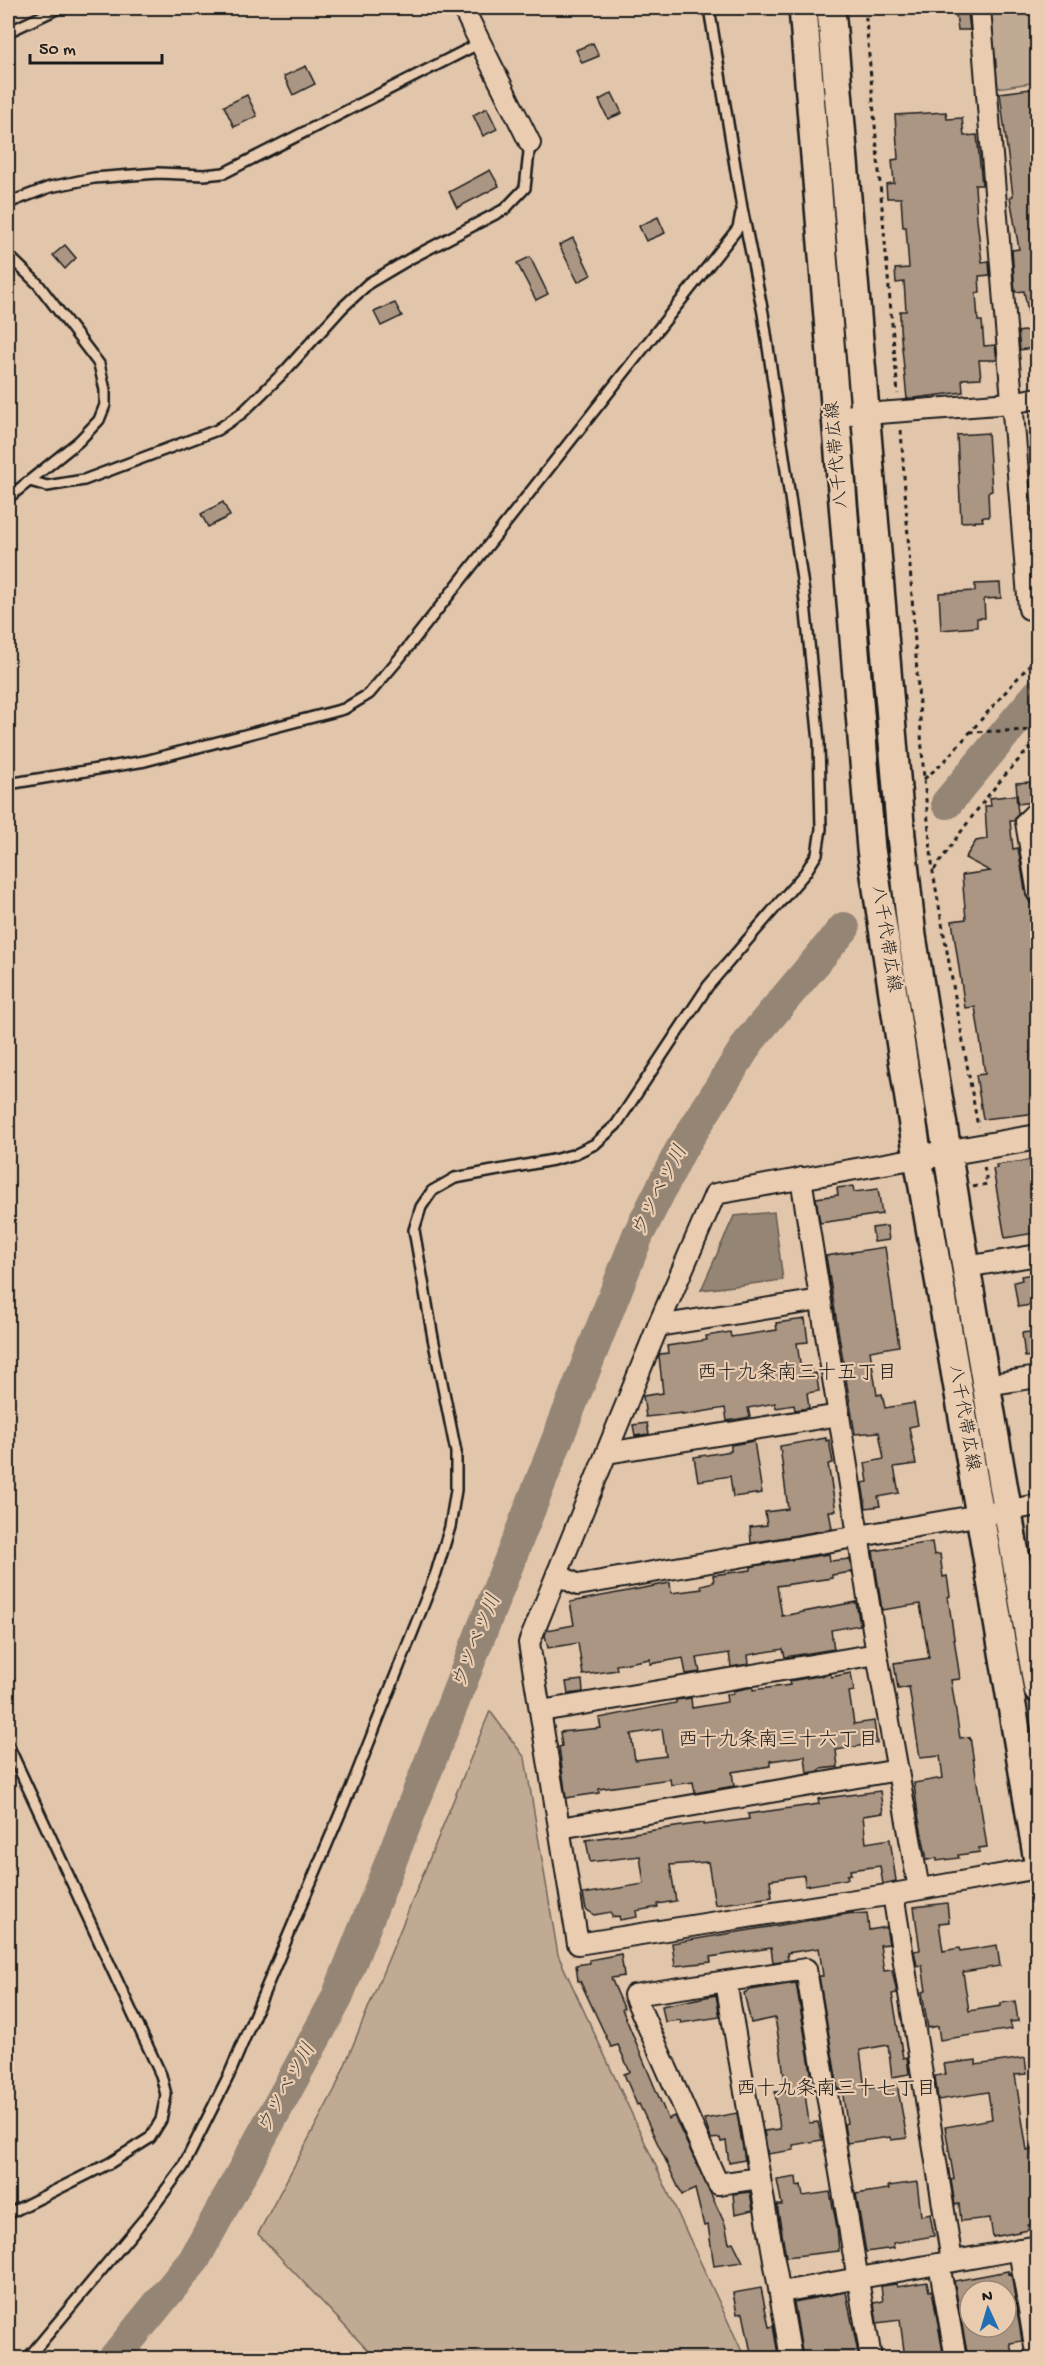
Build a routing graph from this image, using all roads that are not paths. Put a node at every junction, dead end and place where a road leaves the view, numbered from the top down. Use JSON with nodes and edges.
{"nodes":[{"id":1,"x":59,"y":8,"type":"edge"},
{"id":2,"x":463,"y":8,"type":"edge"},
{"id":3,"x":709,"y":8,"type":"edge"},
{"id":4,"x":803,"y":8,"type":"edge"},
{"id":5,"x":831,"y":8,"type":"edge"},
{"id":6,"x":980,"y":8,"type":"edge"},
{"id":7,"x":8,"y":32,"type":"edge"},
{"id":8,"x":480,"y":43,"type":"junction"},
{"id":9,"x":530,"y":143,"type":"joint"},
{"id":10,"x":8,"y":203,"type":"edge"},
{"id":11,"x":743,"y":206,"type":"junction"},
{"id":12,"x":8,"y":255,"type":"edge"},
{"id":13,"x":1038,"y":398,"type":"edge"},
{"id":14,"x":1011,"y":403,"type":"junction"},
{"id":15,"x":865,"y":414,"type":"junction"},
{"id":16,"x":835,"y":417,"type":"junction"},
{"id":17,"x":30,"y":482,"type":"junction"},
{"id":18,"x":8,"y":498,"type":"edge"},
{"id":19,"x":1038,"y":609,"type":"edge"},
{"id":20,"x":8,"y":784,"type":"edge"},
{"id":21,"x":1038,"y":813,"type":"edge"},
{"id":22,"x":1038,"y":894,"type":"edge"},
{"id":23,"x":1038,"y":1137,"type":"edge"},
{"id":24,"x":947,"y":1152,"type":"junction"},
{"id":25,"x":918,"y":1158,"type":"junction"},
{"id":26,"x":801,"y":1178,"type":"junction"},
{"id":27,"x":1038,"y":1255,"type":"edge"},
{"id":28,"x":966,"y":1267,"type":"junction"},
{"id":29,"x":820,"y":1300,"type":"junction"},
{"id":30,"x":658,"y":1326,"type":"junction"},
{"id":31,"x":1038,"y":1377,"type":"edge"},
{"id":32,"x":986,"y":1385,"type":"junction"},
{"id":33,"x":839,"y":1415,"type":"junction"},
{"id":34,"x":607,"y":1452,"type":"junction"},
{"id":35,"x":1038,"y":1505,"type":"edge"},
{"id":36,"x":1008,"y":1510,"type":"junction"},
{"id":37,"x":980,"y":1515,"type":"junction"},
{"id":38,"x":858,"y":1536,"type":"junction"},
{"id":39,"x":557,"y":1574,"type":"junction"},
{"id":40,"x":877,"y":1654,"type":"junction"},
{"id":41,"x":1038,"y":1689,"type":"edge"},
{"id":42,"x":541,"y":1711,"type":"junction"},
{"id":43,"x":8,"y":1745,"type":"edge"},
{"id":44,"x":898,"y":1770,"type":"junction"},
{"id":45,"x":561,"y":1828,"type":"junction"},
{"id":46,"x":1038,"y":1861,"type":"edge"},
{"id":47,"x":1038,"y":1868,"type":"edge"},
{"id":48,"x":919,"y":1889,"type":"junction"},
{"id":49,"x":892,"y":1894,"type":"junction"},
{"id":50,"x":726,"y":1982,"type":"junction"},
{"id":51,"x":760,"y":2178,"type":"junction"},
{"id":52,"x":8,"y":2214,"type":"edge"},
{"id":53,"x":1028,"y":2247,"type":"edge"},
{"id":54,"x":946,"y":2263,"type":"junction"},
{"id":55,"x":857,"y":2279,"type":"junction"},
{"id":56,"x":781,"y":2292,"type":"junction"},
{"id":57,"x":28,"y":2358,"type":"edge"},
{"id":58,"x":791,"y":2358,"type":"edge"},
{"id":59,"x":871,"y":2358,"type":"edge"},
{"id":60,"x":956,"y":2358,"type":"edge"},
{"id":61,"x":1037,"y":2358,"type":"edge"}],
"edges":[{"from":1,"to":7,"type":"lane"},
{"from":2,"to":8,"type":"street"},
{"from":3,"to":11,"type":"lane"},
{"from":4,"to":16,"type":"main road","name":"八千代帯広線"},
{"from":5,"to":15,"type":"main road","name":"八千代帯広線"},
{"from":6,"to":14,"type":"street"},
{"from":8,"to":9,"type":"street"},
{"from":8,"to":10,"type":"lane"},
{"from":9,"to":17,"type":"lane"},
{"from":11,"to":20,"type":"lane"},
{"from":11,"to":57,"type":"lane"},
{"from":12,"to":17,"type":"lane"},
{"from":13,"to":14,"type":"street"},
{"from":14,"to":15,"type":"street"},
{"from":14,"to":19,"type":"street"},
{"from":15,"to":16,"type":"street"},
{"from":15,"to":24,"type":"main road","name":"八千代帯広線"},
{"from":16,"to":25,"type":"main road","name":"八千代帯広線"},
{"from":17,"to":18,"type":"lane"},
{"from":21,"to":22,"type":"street"},
{"from":23,"to":24,"type":"street"},
{"from":24,"to":25,"type":"street"},
{"from":24,"to":28,"type":"main road","name":"八千代帯広線"},
{"from":25,"to":26,"type":"street"},
{"from":25,"to":37,"type":"main road","name":"八千代帯広線"},
{"from":26,"to":29,"type":"street"},
{"from":26,"to":30,"type":"street"},
{"from":27,"to":28,"type":"street"},
{"from":28,"to":32,"type":"main road","name":"八千代帯広線"},
{"from":29,"to":30,"type":"street"},
{"from":29,"to":33,"type":"street"},
{"from":30,"to":34,"type":"street"},
{"from":31,"to":32,"type":"street"},
{"from":32,"to":36,"type":"main road","name":"八千代帯広線"},
{"from":33,"to":34,"type":"street"},
{"from":33,"to":38,"type":"street"},
{"from":34,"to":39,"type":"street"},
{"from":35,"to":36,"type":"street"},
{"from":36,"to":37,"type":"street"},
{"from":36,"to":41,"type":"main road","name":"八千代帯広線"},
{"from":37,"to":38,"type":"street"},
{"from":37,"to":46,"type":"main road","name":"八千代帯広線"},
{"from":38,"to":39,"type":"street"},
{"from":38,"to":40,"type":"street"},
{"from":39,"to":42,"type":"street"},
{"from":40,"to":42,"type":"street"},
{"from":40,"to":44,"type":"street"},
{"from":42,"to":45,"type":"street"},
{"from":43,"to":52,"type":"lane"},
{"from":44,"to":45,"type":"street"},
{"from":44,"to":48,"type":"street"},
{"from":45,"to":49,"type":"street"},
{"from":47,"to":48,"type":"street"},
{"from":48,"to":49,"type":"street"},
{"from":49,"to":54,"type":"street"},
{"from":50,"to":51,"type":"street"},
{"from":50,"to":51,"type":"street"},
{"from":50,"to":55,"type":"street"},
{"from":51,"to":56,"type":"street"},
{"from":53,"to":54,"type":"street"},
{"from":53,"to":61,"type":"street"},
{"from":54,"to":55,"type":"street"},
{"from":54,"to":60,"type":"street"},
{"from":55,"to":56,"type":"street"},
{"from":55,"to":59,"type":"street"},
{"from":56,"to":58,"type":"street"}]}
